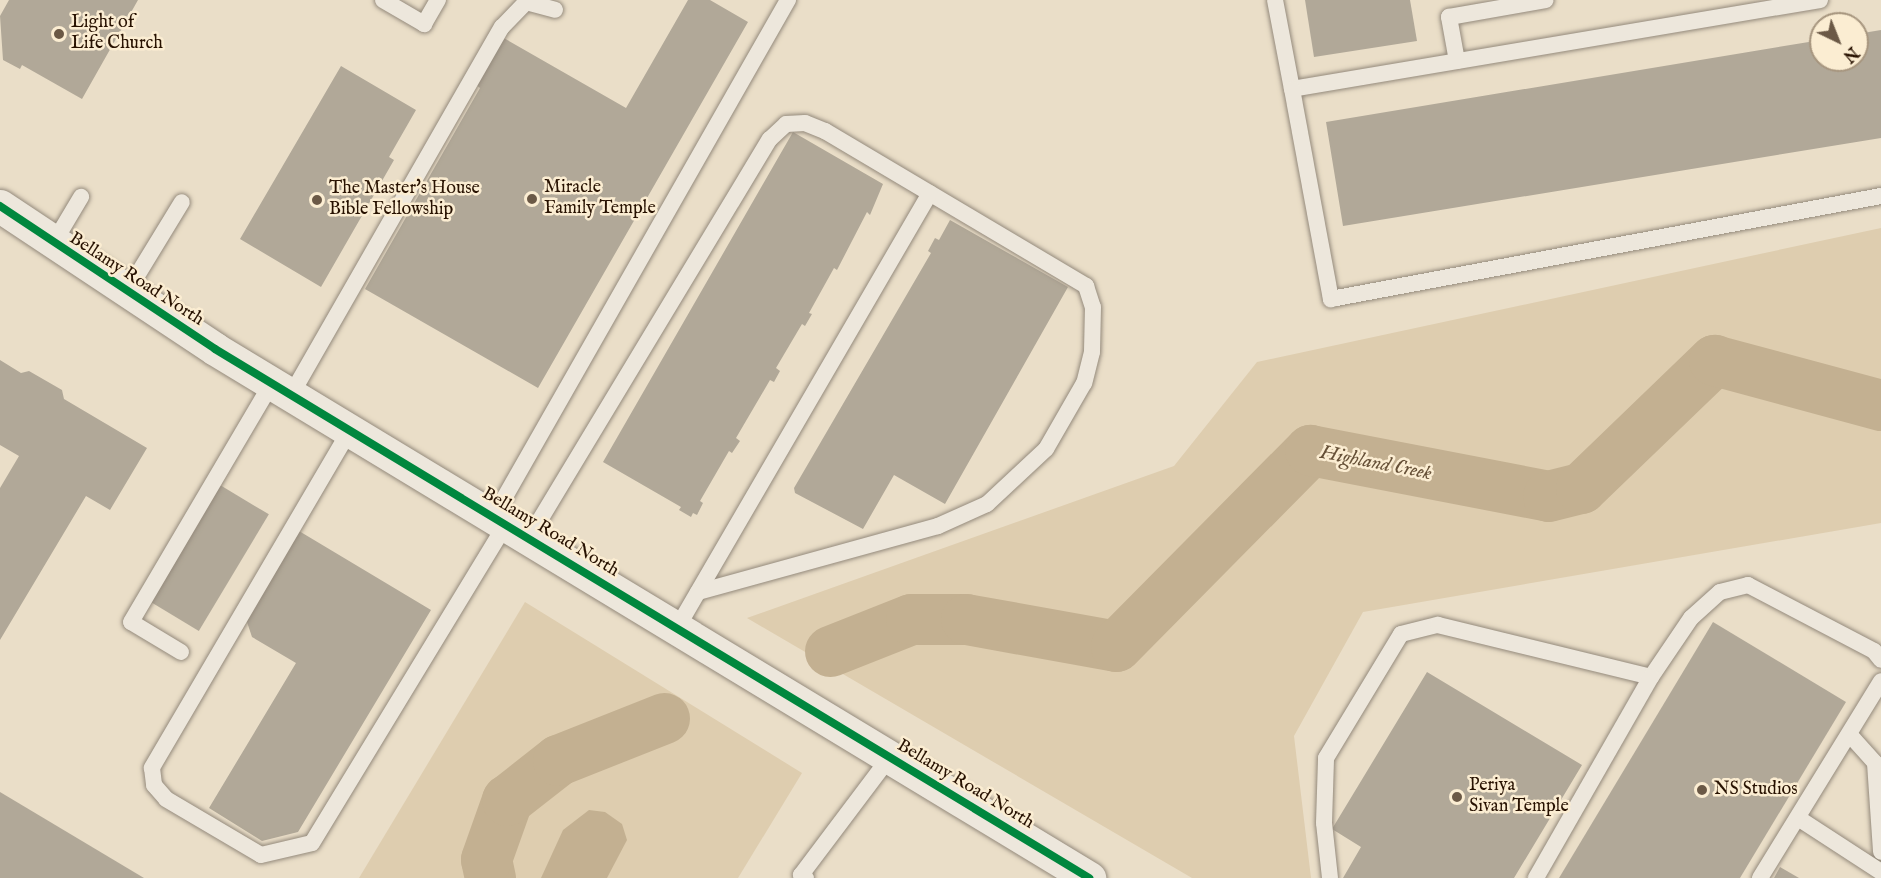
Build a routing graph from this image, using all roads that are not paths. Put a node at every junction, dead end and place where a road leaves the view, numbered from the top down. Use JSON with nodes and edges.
{"nodes":[{"id":1,"x":383,"y":0,"type":"edge"},
{"id":2,"x":438,"y":0,"type":"edge"},
{"id":3,"x":788,"y":0,"type":"edge"},
{"id":4,"x":1275,"y":0,"type":"edge"},
{"id":5,"x":1546,"y":0,"type":"edge"},
{"id":6,"x":1820,"y":0,"type":"edge"},
{"id":7,"x":555,"y":10,"type":"dead end"},
{"id":8,"x":1457,"y":61,"type":"junction"},
{"id":9,"x":1292,"y":89,"type":"junction"},
{"id":10,"x":930,"y":193,"type":"junction"},
{"id":11,"x":1881,"y":196,"type":"edge"},
{"id":12,"x":81,"y":197,"type":"dead end"},
{"id":13,"x":182,"y":202,"type":"dead end"},
{"id":14,"x":0,"y":206,"type":"edge"},
{"id":15,"x":53,"y":244,"type":"junction"},
{"id":16,"x":127,"y":292,"type":"junction"},
{"id":17,"x":282,"y":389,"type":"junction"},
{"id":18,"x":350,"y":430,"type":"junction"},
{"id":19,"x":509,"y":526,"type":"junction"},
{"id":20,"x":698,"y":592,"type":"junction"},
{"id":21,"x":677,"y":628,"type":"junction"},
{"id":22,"x":181,"y":652,"type":"dead end"},
{"id":23,"x":1881,"y":660,"type":"edge"},
{"id":24,"x":1651,"y":677,"type":"junction"},
{"id":25,"x":1881,"y":681,"type":"edge"},
{"id":26,"x":1850,"y":735,"type":"junction"},
{"id":27,"x":890,"y":757,"type":"junction"},
{"id":28,"x":1798,"y":818,"type":"junction"},
{"id":29,"x":1881,"y":852,"type":"edge"},
{"id":30,"x":1881,"y":872,"type":"edge"},
{"id":31,"x":1067,"y":873,"type":"edge"},
{"id":32,"x":802,"y":877,"type":"edge"},
{"id":33,"x":1330,"y":878,"type":"edge"},
{"id":34,"x":1536,"y":878,"type":"edge"},
{"id":35,"x":1760,"y":878,"type":"edge"}],
"edges":[{"from":1,"to":2,"type":"lane"},
{"from":3,"to":19,"type":"lane"},
{"from":4,"to":9,"type":"lane"},
{"from":5,"to":8,"type":"lane"},
{"from":6,"to":8,"type":"lane"},
{"from":7,"to":17,"type":"lane"},
{"from":8,"to":9,"type":"lane"},
{"from":9,"to":11,"type":"lane"},
{"from":10,"to":19,"type":"lane"},
{"from":10,"to":20,"type":"lane"},
{"from":10,"to":20,"type":"lane"},
{"from":12,"to":15,"type":"lane"},
{"from":13,"to":16,"type":"lane"},
{"from":14,"to":15,"type":"street","name":"Bellamy Road North"},
{"from":15,"to":16,"type":"street","name":"Bellamy Road North"},
{"from":16,"to":17,"type":"street","name":"Bellamy Road North"},
{"from":17,"to":18,"type":"street","name":"Bellamy Road North"},
{"from":17,"to":22,"type":"lane"},
{"from":18,"to":19,"type":"street","name":"Bellamy Road North"},
{"from":18,"to":19,"type":"lane"},
{"from":19,"to":21,"type":"street","name":"Bellamy Road North"},
{"from":20,"to":21,"type":"lane"},
{"from":21,"to":27,"type":"street","name":"Bellamy Road North"},
{"from":23,"to":24,"type":"lane"},
{"from":24,"to":33,"type":"lane"},
{"from":24,"to":34,"type":"lane"},
{"from":25,"to":26,"type":"lane"},
{"from":26,"to":28,"type":"lane"},
{"from":26,"to":29,"type":"lane"},
{"from":27,"to":31,"type":"street","name":"Bellamy Road North"},
{"from":27,"to":32,"type":"lane"},
{"from":28,"to":30,"type":"lane"},
{"from":28,"to":35,"type":"lane"}]}
